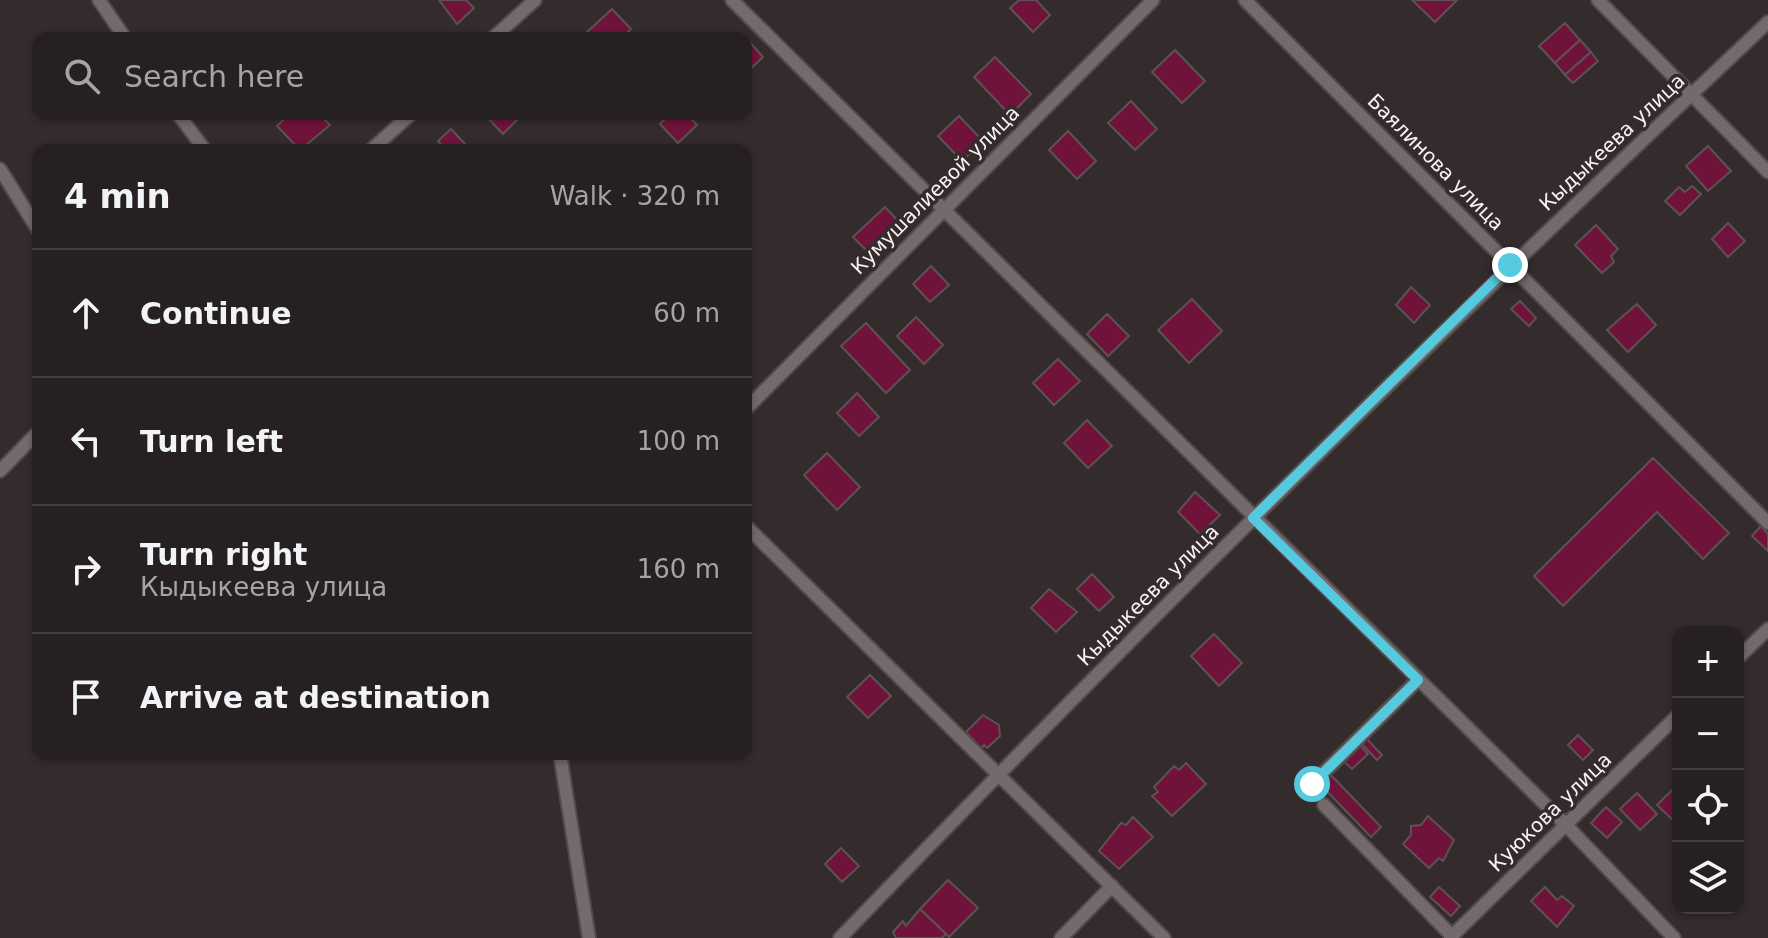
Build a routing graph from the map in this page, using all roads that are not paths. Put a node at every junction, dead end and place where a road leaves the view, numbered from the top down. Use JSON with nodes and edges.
{"nodes":[{"id":1,"x":99,"y":0,"type":"edge"},
{"id":2,"x":535,"y":0,"type":"edge"},
{"id":3,"x":732,"y":0,"type":"edge"},
{"id":4,"x":1153,"y":0,"type":"edge"},
{"id":5,"x":1245,"y":0,"type":"edge"},
{"id":6,"x":1598,"y":0,"type":"edge"},
{"id":7,"x":1768,"y":22,"type":"edge"},
{"id":8,"x":121,"y":32,"type":"edge"},
{"id":9,"x":500,"y":32,"type":"edge"},
{"id":10,"x":1693,"y":93,"type":"junction"},
{"id":11,"x":182,"y":120,"type":"edge"},
{"id":12,"x":404,"y":120,"type":"edge"},
{"id":13,"x":200,"y":144,"type":"edge"},
{"id":14,"x":378,"y":144,"type":"edge"},
{"id":15,"x":0,"y":169,"type":"edge"},
{"id":16,"x":1768,"y":172,"type":"edge"},
{"id":17,"x":4,"y":184,"type":"edge"},
{"id":18,"x":943,"y":211,"type":"junction"},
{"id":19,"x":32,"y":222,"type":"edge"},
{"id":20,"x":1510,"y":265,"type":"junction"},
{"id":21,"x":752,"y":403,"type":"edge"},
{"id":22,"x":32,"y":438,"type":"edge"},
{"id":23,"x":0,"y":471,"type":"edge"},
{"id":24,"x":1253,"y":518,"type":"junction"},
{"id":25,"x":1768,"y":523,"type":"edge"},
{"id":26,"x":752,"y":532,"type":"edge"},
{"id":27,"x":1768,"y":629,"type":"edge"},
{"id":28,"x":1744,"y":652,"type":"edge"},
{"id":29,"x":1418,"y":680,"type":"junction"},
{"id":30,"x":1672,"y":721,"type":"edge"},
{"id":31,"x":561,"y":760,"type":"edge"},
{"id":32,"x":999,"y":772,"type":"junction"},
{"id":33,"x":1312,"y":784,"type":"dead end"},
{"id":34,"x":1324,"y":805,"type":"dead end"},
{"id":35,"x":1565,"y":824,"type":"junction"},
{"id":36,"x":1112,"y":886,"type":"junction"},
{"id":37,"x":1451,"y":937,"type":"edge"},
{"id":38,"x":589,"y":938,"type":"edge"},
{"id":39,"x":840,"y":938,"type":"edge"},
{"id":40,"x":1061,"y":938,"type":"edge"},
{"id":41,"x":1164,"y":938,"type":"edge"},
{"id":42,"x":1674,"y":938,"type":"edge"}],
"edges":[{"from":1,"to":8,"type":"street"},
{"from":2,"to":9,"type":"street"},
{"from":3,"to":18,"type":"street"},
{"from":4,"to":18,"type":"street","name":"Кумушалиевой улица"},
{"from":5,"to":20,"type":"street","name":"Баялинова улица"},
{"from":6,"to":10,"type":"street"},
{"from":7,"to":10,"type":"street","name":"Кыдыкеева улица"},
{"from":10,"to":16,"type":"street"},
{"from":10,"to":20,"type":"street","name":"Кыдыкеева улица"},
{"from":11,"to":13,"type":"street"},
{"from":12,"to":14,"type":"street"},
{"from":15,"to":17,"type":"street"},
{"from":17,"to":19,"type":"street"},
{"from":18,"to":21,"type":"street","name":"Кумушалиевой улица"},
{"from":18,"to":24,"type":"street"},
{"from":20,"to":24,"type":"street","name":"Кыдыкеева улица"},
{"from":20,"to":25,"type":"street","name":"Баялинова улица"},
{"from":22,"to":23,"type":"street"},
{"from":24,"to":29,"type":"street"},
{"from":24,"to":32,"type":"street","name":"Кыдыкеева улица"},
{"from":26,"to":32,"type":"street"},
{"from":27,"to":28,"type":"street"},
{"from":29,"to":33,"type":"street"},
{"from":29,"to":35,"type":"street"},
{"from":30,"to":35,"type":"street","name":"Куюкова улица"},
{"from":31,"to":38,"type":"street"},
{"from":32,"to":36,"type":"street"},
{"from":32,"to":39,"type":"street","name":"Кыдыкеева улица"},
{"from":34,"to":37,"type":"street"},
{"from":35,"to":37,"type":"street","name":"Куюкова улица"},
{"from":35,"to":42,"type":"street"},
{"from":36,"to":40,"type":"street"},
{"from":36,"to":41,"type":"street"}]}
